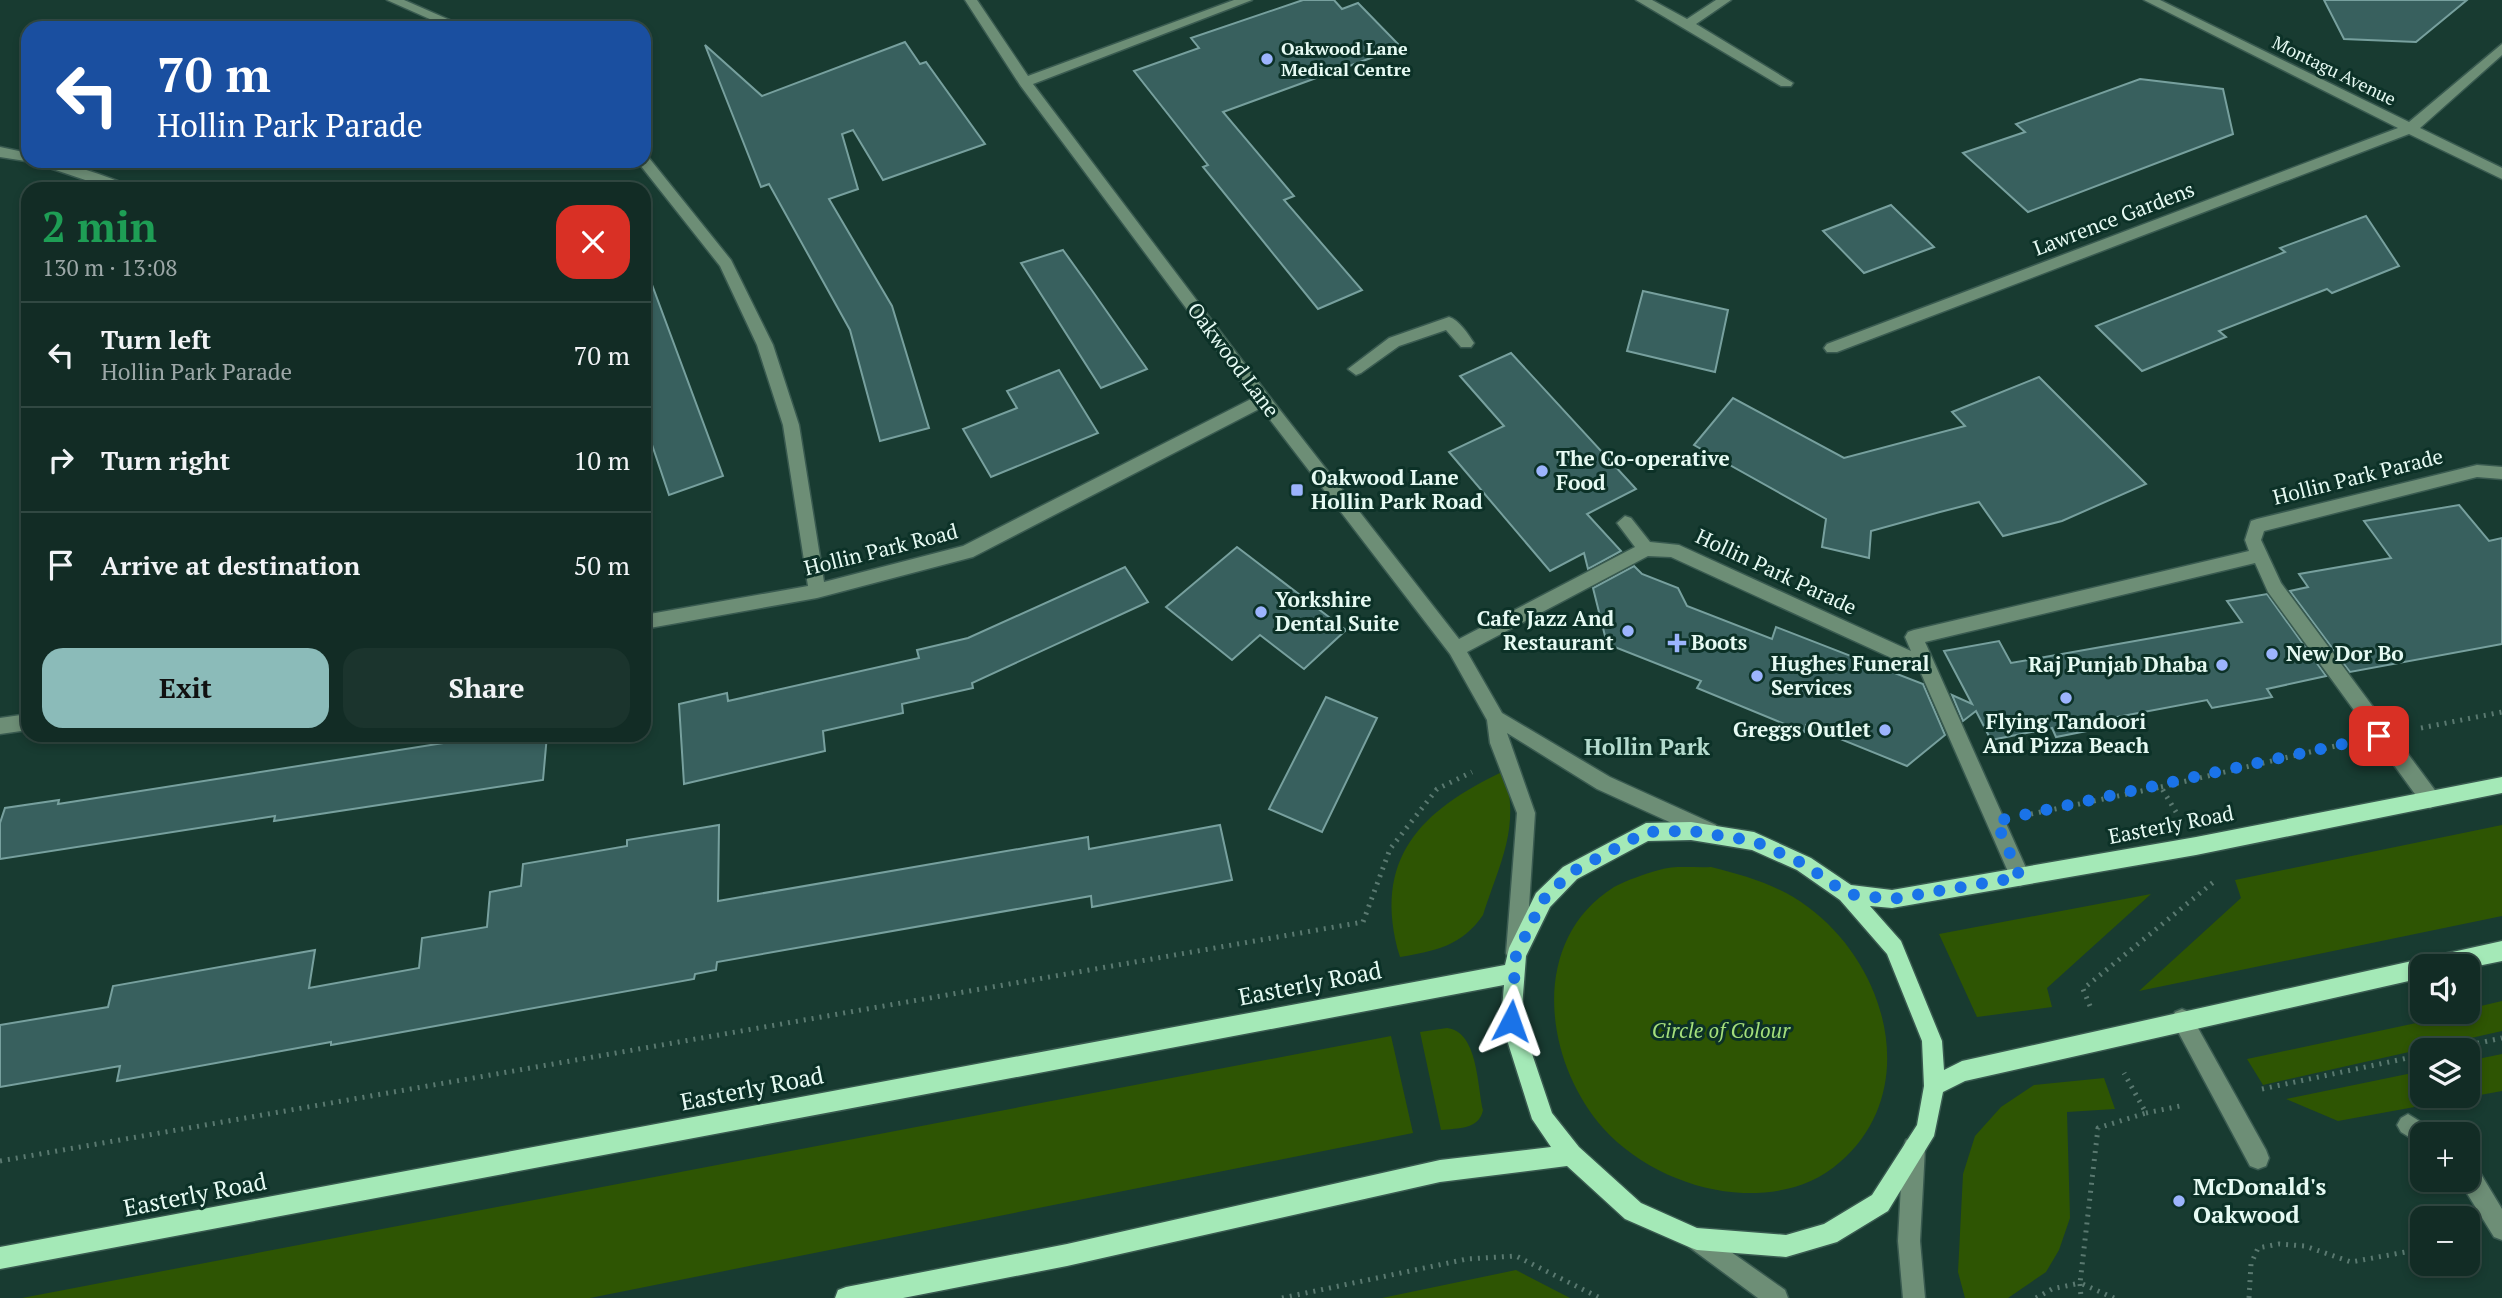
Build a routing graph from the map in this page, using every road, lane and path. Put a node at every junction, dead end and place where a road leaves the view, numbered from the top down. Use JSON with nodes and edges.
{"nodes":[{"id":1,"x":393,"y":0,"type":"edge"},
{"id":2,"x":971,"y":0,"type":"edge"},
{"id":3,"x":1247,"y":0,"type":"edge"},
{"id":4,"x":1642,"y":0,"type":"edge"},
{"id":5,"x":1726,"y":0,"type":"edge"},
{"id":6,"x":2150,"y":0,"type":"edge"},
{"id":7,"x":445,"y":21,"type":"edge"},
{"id":8,"x":1687,"y":24,"type":"junction"},
{"id":9,"x":2502,"y":48,"type":"edge"},
{"id":10,"x":1025,"y":82,"type":"junction"},
{"id":11,"x":1786,"y":83,"type":"dead end"},
{"id":12,"x":2411,"y":128,"type":"junction"},
{"id":13,"x":0,"y":152,"type":"edge"},
{"id":14,"x":21,"y":156,"type":"edge"},
{"id":15,"x":64,"y":168,"type":"edge"},
{"id":16,"x":650,"y":168,"type":"edge"},
{"id":17,"x":2502,"y":174,"type":"edge"},
{"id":18,"x":108,"y":182,"type":"edge"},
{"id":19,"x":1466,"y":343,"type":"dead end"},
{"id":20,"x":1832,"y":348,"type":"dead end"},
{"id":21,"x":1356,"y":369,"type":"dead end"},
{"id":22,"x":1263,"y":400,"type":"junction"},
{"id":23,"x":2502,"y":473,"type":"edge"},
{"id":24,"x":1625,"y":523,"type":"dead end"},
{"id":25,"x":1646,"y":548,"type":"junction"},
{"id":26,"x":2260,"y":555,"type":"junction"},
{"id":27,"x":817,"y":591,"type":"junction"},
{"id":28,"x":651,"y":621,"type":"edge"},
{"id":29,"x":1456,"y":649,"type":"junction"},
{"id":30,"x":1927,"y":666,"type":"junction"},
{"id":31,"x":2502,"y":712,"type":"edge"},
{"id":32,"x":1496,"y":719,"type":"junction"},
{"id":33,"x":21,"y":723,"type":"edge"},
{"id":34,"x":0,"y":726,"type":"edge"},
{"id":35,"x":2408,"y":731,"type":"dead end"},
{"id":36,"x":2355,"y":741,"type":"dead end"},
{"id":37,"x":1506,"y":757,"type":"junction"},
{"id":38,"x":2502,"y":785,"type":"edge"},
{"id":39,"x":2161,"y":787,"type":"junction"},
{"id":40,"x":2430,"y":799,"type":"junction"},
{"id":41,"x":1996,"y":821,"type":"junction"},
{"id":42,"x":1722,"y":836,"type":"junction"},
{"id":43,"x":2196,"y":846,"type":"junction"},
{"id":44,"x":2020,"y":877,"type":"junction"},
{"id":45,"x":1847,"y":894,"type":"junction"},
{"id":46,"x":2502,"y":951,"type":"edge"},
{"id":47,"x":2480,"y":956,"type":"edge"},
{"id":48,"x":1516,"y":964,"type":"junction"},
{"id":49,"x":2410,"y":971,"type":"edge"},
{"id":50,"x":2182,"y":1019,"type":"junction"},
{"id":51,"x":2502,"y":1038,"type":"edge"},
{"id":52,"x":2480,"y":1043,"type":"edge"},
{"id":53,"x":2410,"y":1058,"type":"edge"},
{"id":54,"x":1934,"y":1086,"type":"junction"},
{"id":55,"x":2260,"y":1089,"type":"dead end"},
{"id":56,"x":2186,"y":1105,"type":"dead end"},
{"id":57,"x":2146,"y":1113,"type":"dead end"},
{"id":58,"x":1914,"y":1148,"type":"junction"},
{"id":59,"x":1571,"y":1155,"type":"junction"},
{"id":60,"x":2258,"y":1158,"type":"dead end"},
{"id":61,"x":0,"y":1161,"type":"edge"},
{"id":62,"x":2479,"y":1192,"type":"edge"},
{"id":63,"x":2502,"y":1229,"type":"edge"},
{"id":64,"x":1697,"y":1239,"type":"junction"},
{"id":65,"x":2410,"y":1251,"type":"edge"},
{"id":66,"x":0,"y":1258,"type":"edge"},
{"id":67,"x":846,"y":1298,"type":"edge"},
{"id":68,"x":1282,"y":1298,"type":"edge"},
{"id":69,"x":1600,"y":1298,"type":"edge"},
{"id":70,"x":1777,"y":1298,"type":"edge"},
{"id":71,"x":1914,"y":1298,"type":"edge"},
{"id":72,"x":2036,"y":1298,"type":"edge"},
{"id":73,"x":2081,"y":1298,"type":"edge"},
{"id":74,"x":2249,"y":1298,"type":"edge"}],
"edges":[{"from":1,"to":7,"type":"street"},
{"from":2,"to":10,"type":"street","name":"Oakwood Lane"},
{"from":3,"to":10,"type":"street"},
{"from":4,"to":8,"type":"street"},
{"from":5,"to":8,"type":"street"},
{"from":6,"to":12,"type":"street","name":"Montagu Avenue"},
{"from":8,"to":11,"type":"street"},
{"from":9,"to":12,"type":"street"},
{"from":10,"to":22,"type":"street","name":"Oakwood Lane"},
{"from":12,"to":17,"type":"street","name":"Montagu Avenue"},
{"from":12,"to":20,"type":"street","name":"Lawrence Gardens"},
{"from":13,"to":14,"type":"street"},
{"from":15,"to":18,"type":"street"},
{"from":16,"to":27,"type":"street"},
{"from":19,"to":21,"type":"street"},
{"from":22,"to":27,"type":"street","name":"Hollin Park Road"},
{"from":22,"to":29,"type":"street","name":"Oakwood Lane"},
{"from":23,"to":26,"type":"street","name":"Hollin Park Parade"},
{"from":24,"to":25,"type":"street"},
{"from":25,"to":29,"type":"street"},
{"from":25,"to":30,"type":"street","name":"Hollin Park Parade"},
{"from":26,"to":30,"type":"street"},
{"from":26,"to":40,"type":"street","name":"Hollin Park Parade"},
{"from":27,"to":28,"type":"street","name":"Hollin Park Road"},
{"from":29,"to":32,"type":"street","name":"Oakwood Lane"},
{"from":30,"to":41,"type":"street"},
{"from":31,"to":35,"type":"path"},
{"from":32,"to":37,"type":"street","name":"Oakwood Lane"},
{"from":32,"to":42,"type":"street"},
{"from":33,"to":34,"type":"street"},
{"from":36,"to":39,"type":"path"},
{"from":37,"to":48,"type":"street","name":"Oakwood Lane"},
{"from":37,"to":61,"type":"path"},
{"from":38,"to":40,"type":"main road","name":"Easterly Road"},
{"from":39,"to":41,"type":"path"},
{"from":39,"to":43,"type":"path"},
{"from":40,"to":43,"type":"main road","name":"Easterly Road"},
{"from":41,"to":44,"type":"street"},
{"from":42,"to":45,"type":"main road","name":"Easterly Road"},
{"from":42,"to":48,"type":"main road","name":"Easterly Road"},
{"from":43,"to":44,"type":"main road","name":"Easterly Road"},
{"from":44,"to":45,"type":"main road","name":"Easterly Road"},
{"from":45,"to":54,"type":"main road","name":"Easterly Road"},
{"from":46,"to":47,"type":"main road"},
{"from":48,"to":59,"type":"main road","name":"Easterly Road"},
{"from":48,"to":66,"type":"main road","name":"Easterly Road"},
{"from":49,"to":50,"type":"main road"},
{"from":50,"to":54,"type":"main road"},
{"from":50,"to":60,"type":"street"},
{"from":51,"to":52,"type":"path"},
{"from":53,"to":55,"type":"path"},
{"from":54,"to":58,"type":"main road","name":"Easterly Road"},
{"from":56,"to":57,"type":"path"},
{"from":58,"to":64,"type":"main road","name":"Easterly Road"},
{"from":58,"to":71,"type":"street"},
{"from":59,"to":64,"type":"main road","name":"Easterly Road"},
{"from":59,"to":67,"type":"main road"},
{"from":62,"to":63,"type":"street"},
{"from":64,"to":70,"type":"street"},
{"from":65,"to":74,"type":"path"},
{"from":68,"to":69,"type":"path"},
{"from":72,"to":73,"type":"path"}]}
